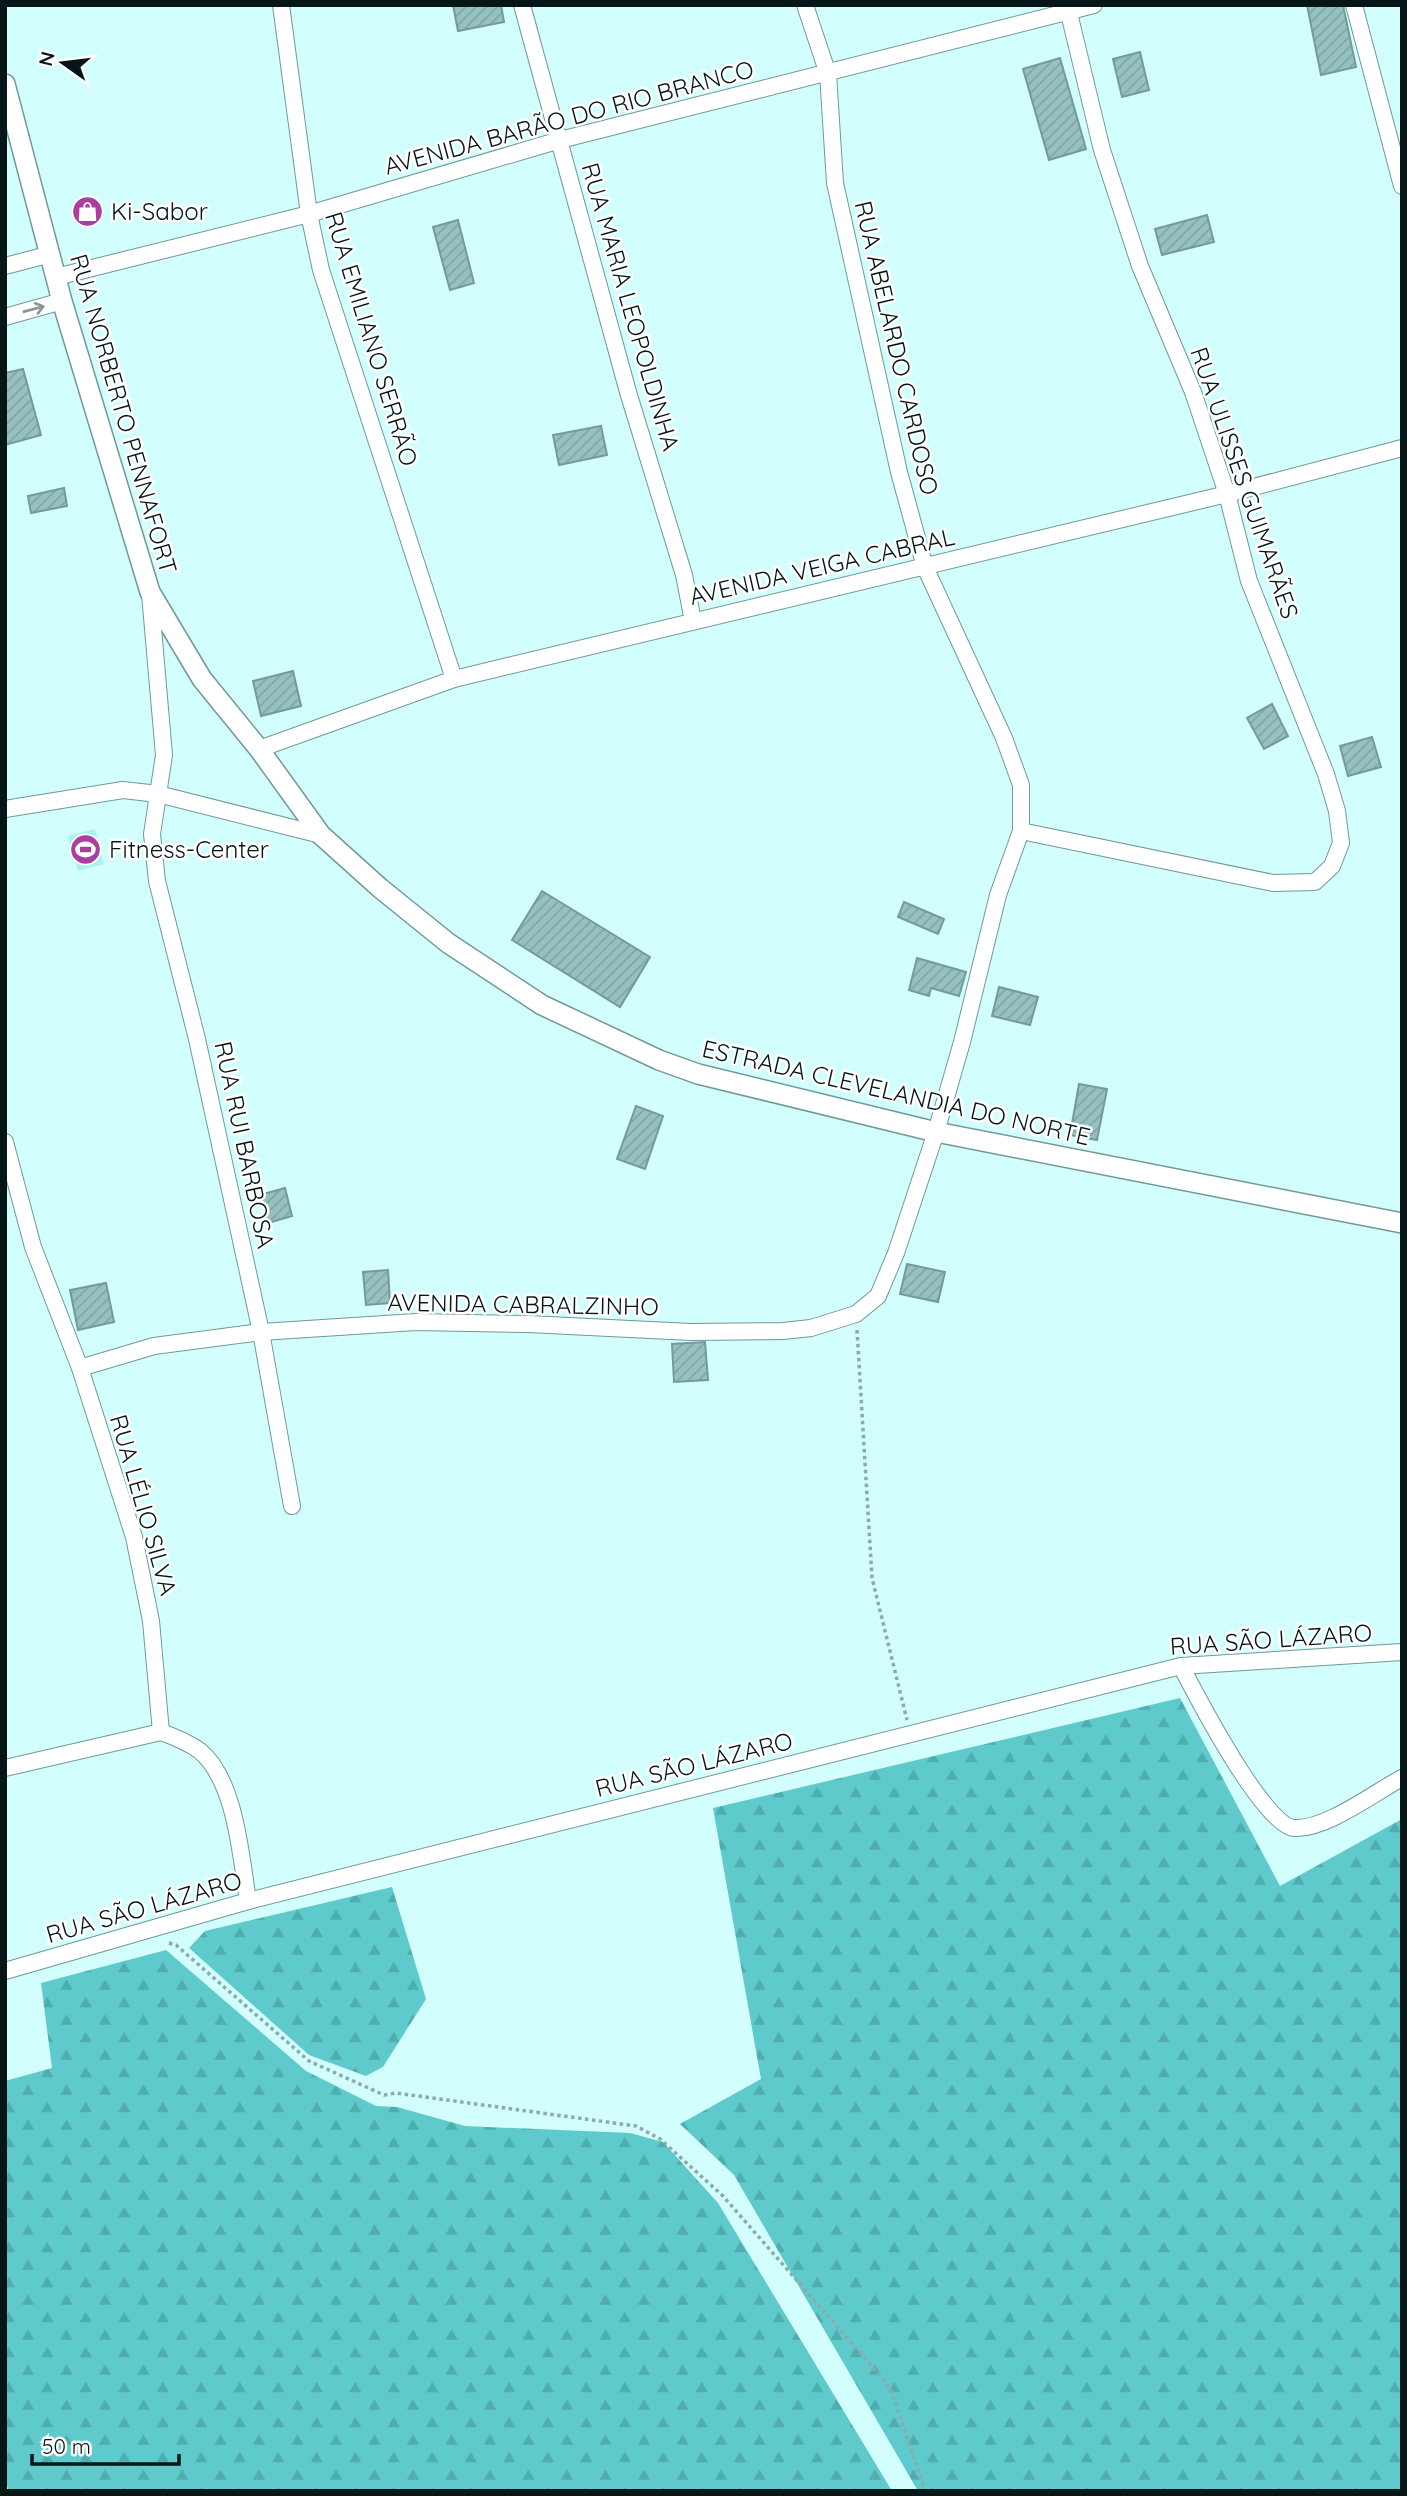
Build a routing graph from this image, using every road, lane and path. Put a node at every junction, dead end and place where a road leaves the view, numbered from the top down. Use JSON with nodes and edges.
{"nodes":[{"id":1,"x":281,"y":5,"type":"edge"},
{"id":2,"x":522,"y":5,"type":"edge"},
{"id":3,"x":805,"y":5,"type":"edge"},
{"id":4,"x":1094,"y":5,"type":"edge"},
{"id":5,"x":1354,"y":5,"type":"edge"},
{"id":6,"x":1068,"y":9,"type":"edge"},
{"id":7,"x":828,"y":74,"type":"junction"},
{"id":8,"x":5,"y":84,"type":"edge"},
{"id":9,"x":560,"y":140,"type":"junction"},
{"id":10,"x":1402,"y":186,"type":"edge"},
{"id":11,"x":309,"y":214,"type":"junction"},
{"id":12,"x":51,"y":254,"type":"junction"},
{"id":13,"x":5,"y":266,"type":"edge"},
{"id":14,"x":56,"y":277,"type":"junction"},
{"id":15,"x":62,"y":301,"type":"junction"},
{"id":16,"x":5,"y":317,"type":"edge"},
{"id":17,"x":1402,"y":448,"type":"edge"},
{"id":18,"x":1227,"y":494,"type":"junction"},
{"id":19,"x":925,"y":567,"type":"junction"},
{"id":20,"x":150,"y":592,"type":"junction"},
{"id":21,"x":693,"y":621,"type":"junction"},
{"id":22,"x":454,"y":679,"type":"junction"},
{"id":23,"x":259,"y":750,"type":"junction"},
{"id":24,"x":158,"y":794,"type":"junction"},
{"id":25,"x":5,"y":809,"type":"edge"},
{"id":26,"x":1021,"y":831,"type":"junction"},
{"id":27,"x":321,"y":835,"type":"junction"},
{"id":28,"x":936,"y":1132,"type":"junction"},
{"id":29,"x":5,"y":1142,"type":"edge"},
{"id":30,"x":1402,"y":1223,"type":"edge"},
{"id":31,"x":878,"y":1296,"type":"joint"},
{"id":32,"x":856,"y":1314,"type":"junction"},
{"id":33,"x":261,"y":1332,"type":"junction"},
{"id":34,"x":80,"y":1368,"type":"junction"},
{"id":35,"x":292,"y":1506,"type":"dead end"},
{"id":36,"x":1402,"y":1652,"type":"edge"},
{"id":37,"x":1181,"y":1666,"type":"junction"},
{"id":38,"x":161,"y":1732,"type":"junction"},
{"id":39,"x":910,"y":1734,"type":"junction"},
{"id":40,"x":5,"y":1768,"type":"edge"},
{"id":41,"x":1402,"y":1778,"type":"edge"},
{"id":42,"x":248,"y":1901,"type":"junction"},
{"id":43,"x":136,"y":1934,"type":"junction"},
{"id":44,"x":5,"y":1971,"type":"edge"},
{"id":45,"x":925,"y":2491,"type":"edge"}],
"edges":[{"from":1,"to":11,"type":"street","name":"RUA EMILIANO SERRÃO"},
{"from":2,"to":9,"type":"street","name":"RUA MARIA LEOPOLDINHA"},
{"from":3,"to":7,"type":"street","name":"RUA ABELARDO CARDOSO"},
{"from":4,"to":6,"type":"street","name":"AVENIDA BARÃO DO RIO BRANCO"},
{"from":5,"to":10,"type":"street"},
{"from":6,"to":7,"type":"street","name":"AVENIDA BARÃO DO RIO BRANCO"},
{"from":6,"to":18,"type":"street","name":"RUA ULISSES GUIMARÃES"},
{"from":7,"to":9,"type":"street","name":"AVENIDA BARÃO DO RIO BRANCO"},
{"from":7,"to":19,"type":"street","name":"RUA ABELARDO CARDOSO"},
{"from":8,"to":12,"type":"street","name":"RUA NORBERTO PENNAFORT"},
{"from":9,"to":11,"type":"street","name":"AVENIDA BARÃO DO RIO BRANCO"},
{"from":9,"to":21,"type":"street","name":"RUA MARIA LEOPOLDINHA"},
{"from":11,"to":14,"type":"street","name":"AVENIDA BARÃO DO RIO BRANCO"},
{"from":11,"to":22,"type":"street","name":"RUA EMILIANO SERRÃO"},
{"from":12,"to":13,"type":"street"},
{"from":12,"to":14,"type":"street","name":"RUA NORBERTO PENNAFORT"},
{"from":14,"to":15,"type":"street","name":"RUA NORBERTO PENNAFORT"},
{"from":16,"to":15,"type":"street","one_way":true},
{"from":15,"to":20,"type":"street","name":"RUA NORBERTO PENNAFORT"},
{"from":17,"to":18,"type":"street","name":"AVENIDA VEIGA CABRAL"},
{"from":18,"to":19,"type":"street","name":"AVENIDA VEIGA CABRAL"},
{"from":18,"to":26,"type":"street","name":"RUA ULISSES GUIMARÃES"},
{"from":19,"to":21,"type":"street","name":"AVENIDA VEIGA CABRAL"},
{"from":19,"to":26,"type":"street","name":"RUA ABELARDO CARDOSO"},
{"from":20,"to":23,"type":"street","name":"RUA NORBERTO PENNAFORT"},
{"from":20,"to":24,"type":"street","name":"RUA RUI BARBOSA"},
{"from":21,"to":22,"type":"street","name":"AVENIDA VEIGA CABRAL"},
{"from":22,"to":23,"type":"street","name":"AVENIDA VEIGA CABRAL"},
{"from":23,"to":27,"type":"street","name":"RUA NORBERTO PENNAFORT"},
{"from":24,"to":25,"type":"street"},
{"from":24,"to":27,"type":"street"},
{"from":24,"to":33,"type":"street","name":"RUA RUI BARBOSA"},
{"from":26,"to":28,"type":"street","name":"RUA ABELARDO CARDOSO"},
{"from":27,"to":28,"type":"street","name":"ESTRADA CLEVELANDIA DO NORTE"},
{"from":28,"to":30,"type":"street","name":"ESTRADA CLEVELANDIA DO NORTE"},
{"from":28,"to":31,"type":"street","name":"RUA ABELARDO CARDOSO"},
{"from":29,"to":34,"type":"street","name":"RUA LÉLIO SILVA"},
{"from":31,"to":32,"type":"street","name":"AVENIDA CABRALZINHO"},
{"from":32,"to":33,"type":"street","name":"AVENIDA CABRALZINHO"},
{"from":32,"to":39,"type":"path"},
{"from":33,"to":34,"type":"street","name":"AVENIDA CABRALZINHO"},
{"from":33,"to":35,"type":"street","name":"RUA RUI BARBOSA"},
{"from":34,"to":38,"type":"street","name":"RUA LÉLIO SILVA"},
{"from":36,"to":37,"type":"street","name":"RUA SÃO LÁZARO"},
{"from":37,"to":39,"type":"street","name":"RUA SÃO LÁZARO"},
{"from":37,"to":41,"type":"street"},
{"from":38,"to":40,"type":"street"},
{"from":38,"to":42,"type":"street"},
{"from":39,"to":42,"type":"street","name":"RUA SÃO LÁZARO"},
{"from":42,"to":43,"type":"street","name":"RUA SÃO LÁZARO"},
{"from":43,"to":44,"type":"street","name":"RUA SÃO LÁZARO"},
{"from":43,"to":45,"type":"path"}]}
